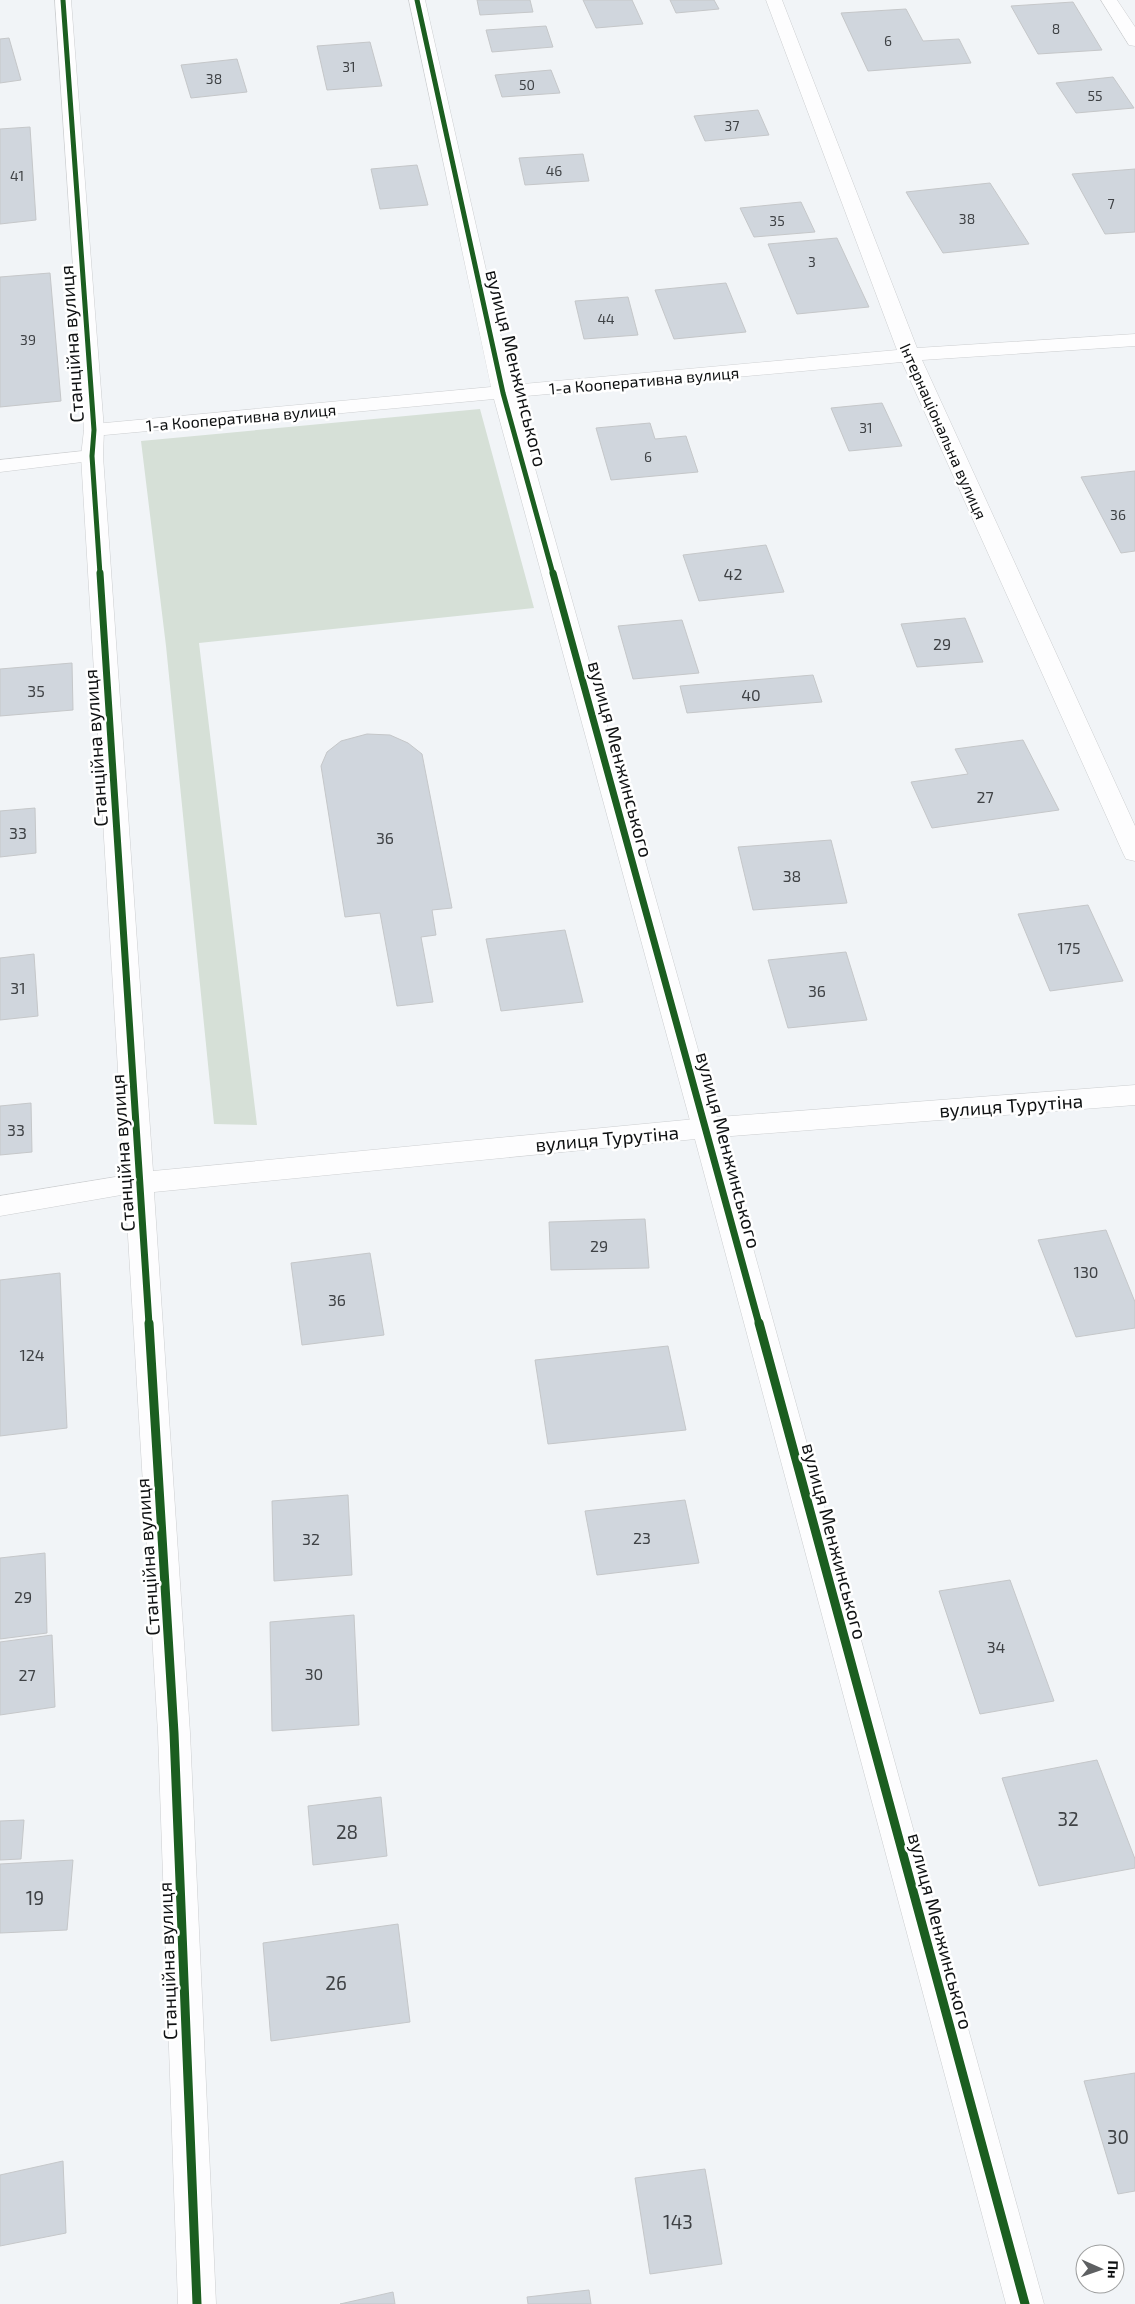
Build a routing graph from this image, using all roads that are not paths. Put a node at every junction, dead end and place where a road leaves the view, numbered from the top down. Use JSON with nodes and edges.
{"nodes":[{"id":1,"x":63,"y":0,"type":"edge"},
{"id":2,"x":417,"y":0,"type":"edge"},
{"id":3,"x":774,"y":0,"type":"edge"},
{"id":4,"x":1109,"y":0,"type":"edge"},
{"id":5,"x":1135,"y":41,"type":"edge"},
{"id":6,"x":1135,"y":340,"type":"edge"},
{"id":7,"x":909,"y":355,"type":"junction"},
{"id":8,"x":503,"y":393,"type":"junction"},
{"id":9,"x":93,"y":443,"type":"junction"},
{"id":10,"x":0,"y":466,"type":"edge"},
{"id":11,"x":1135,"y":853,"type":"edge"},
{"id":12,"x":1135,"y":1095,"type":"edge"},
{"id":13,"x":706,"y":1128,"type":"junction"},
{"id":14,"x":140,"y":1182,"type":"junction"},
{"id":15,"x":0,"y":1206,"type":"edge"},
{"id":16,"x":197,"y":2304,"type":"edge"},
{"id":17,"x":1025,"y":2304,"type":"edge"}],
"edges":[{"from":1,"to":9,"type":"street","name":"Станційна вулиця"},
{"from":2,"to":8,"type":"street","name":"вулиця Менжинського"},
{"from":3,"to":7,"type":"street","name":"Інтернаціональна вулиця"},
{"from":4,"to":5,"type":"street"},
{"from":6,"to":7,"type":"street","name":"1-а Кооперативна вулиця"},
{"from":7,"to":8,"type":"street","name":"1-а Кооперативна вулиця"},
{"from":7,"to":11,"type":"street","name":"Інтернаціональна вулиця"},
{"from":8,"to":9,"type":"street","name":"1-а Кооперативна вулиця"},
{"from":8,"to":13,"type":"street","name":"вулиця Менжинського"},
{"from":9,"to":10,"type":"street","name":"1-а Кооперативна вулиця"},
{"from":9,"to":14,"type":"street","name":"Станційна вулиця"},
{"from":12,"to":13,"type":"street","name":"вулиця Турутіна"},
{"from":13,"to":14,"type":"street","name":"вулиця Турутіна"},
{"from":13,"to":17,"type":"street","name":"вулиця Менжинського"},
{"from":14,"to":15,"type":"street","name":"вулиця Турутіна"},
{"from":14,"to":16,"type":"street","name":"Станційна вулиця"}]}
